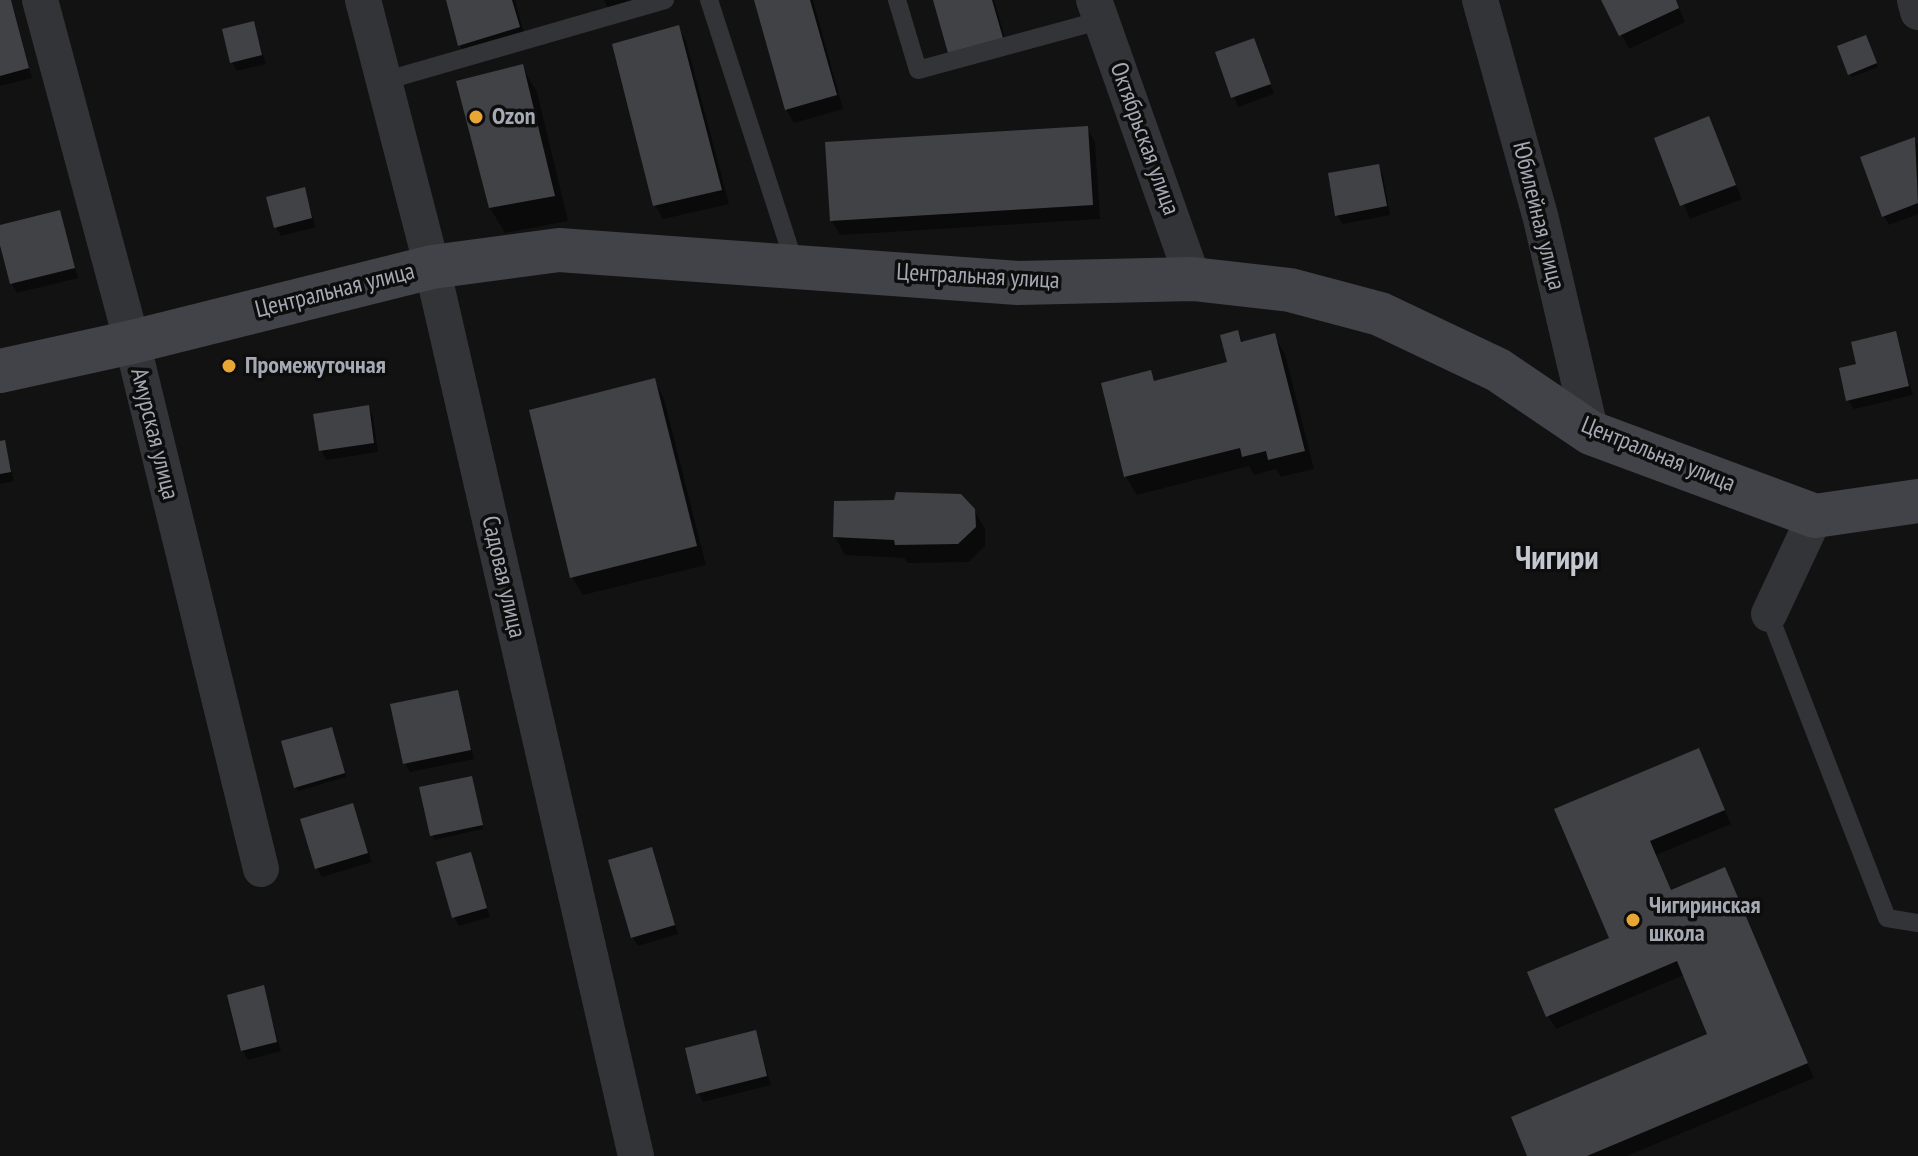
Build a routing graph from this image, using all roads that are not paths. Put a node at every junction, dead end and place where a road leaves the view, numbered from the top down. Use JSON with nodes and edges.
{"nodes":[{"id":1,"x":40,"y":0,"type":"edge"},
{"id":2,"x":363,"y":0,"type":"edge"},
{"id":3,"x":665,"y":0,"type":"edge"},
{"id":4,"x":709,"y":0,"type":"edge"},
{"id":5,"x":897,"y":0,"type":"edge"},
{"id":6,"x":1480,"y":0,"type":"edge"},
{"id":7,"x":1915,"y":0,"type":"edge"},
{"id":8,"x":1098,"y":10,"type":"edge"},
{"id":9,"x":1918,"y":12,"type":"edge"},
{"id":10,"x":384,"y":81,"type":"junction"},
{"id":11,"x":795,"y":265,"type":"junction"},
{"id":12,"x":432,"y":267,"type":"junction"},
{"id":13,"x":1193,"y":279,"type":"junction"},
{"id":14,"x":132,"y":342,"type":"junction"},
{"id":15,"x":0,"y":371,"type":"edge"},
{"id":16,"x":1591,"y":433,"type":"junction"},
{"id":17,"x":1918,"y":501,"type":"edge"},
{"id":18,"x":1815,"y":516,"type":"junction"},
{"id":19,"x":1769,"y":614,"type":"joint"},
{"id":20,"x":261,"y":869,"type":"dead end"},
{"id":21,"x":1918,"y":923,"type":"edge"},
{"id":22,"x":636,"y":1156,"type":"edge"}],
"edges":[{"from":1,"to":14,"type":"street","name":"Амурская улица"},
{"from":2,"to":10,"type":"street","name":"Садовая улица"},
{"from":3,"to":10,"type":"lane"},
{"from":4,"to":11,"type":"lane"},
{"from":5,"to":8,"type":"lane"},
{"from":6,"to":16,"type":"street","name":"Юбилейная улица"},
{"from":7,"to":9,"type":"street"},
{"from":8,"to":13,"type":"street","name":"Октябрьская улица"},
{"from":10,"to":12,"type":"street","name":"Садовая улица"},
{"from":11,"to":12,"type":"street","name":"Центральная улица"},
{"from":11,"to":13,"type":"street","name":"Центральная улица"},
{"from":12,"to":14,"type":"street","name":"Центральная улица"},
{"from":12,"to":22,"type":"street","name":"Садовая улица"},
{"from":13,"to":16,"type":"street","name":"Центральная улица"},
{"from":14,"to":15,"type":"street","name":"Центральная улица"},
{"from":14,"to":20,"type":"street","name":"Амурская улица"},
{"from":16,"to":18,"type":"street","name":"Центральная улица"},
{"from":17,"to":18,"type":"street","name":"Центральная улица"},
{"from":18,"to":19,"type":"street"},
{"from":19,"to":21,"type":"lane"}]}
